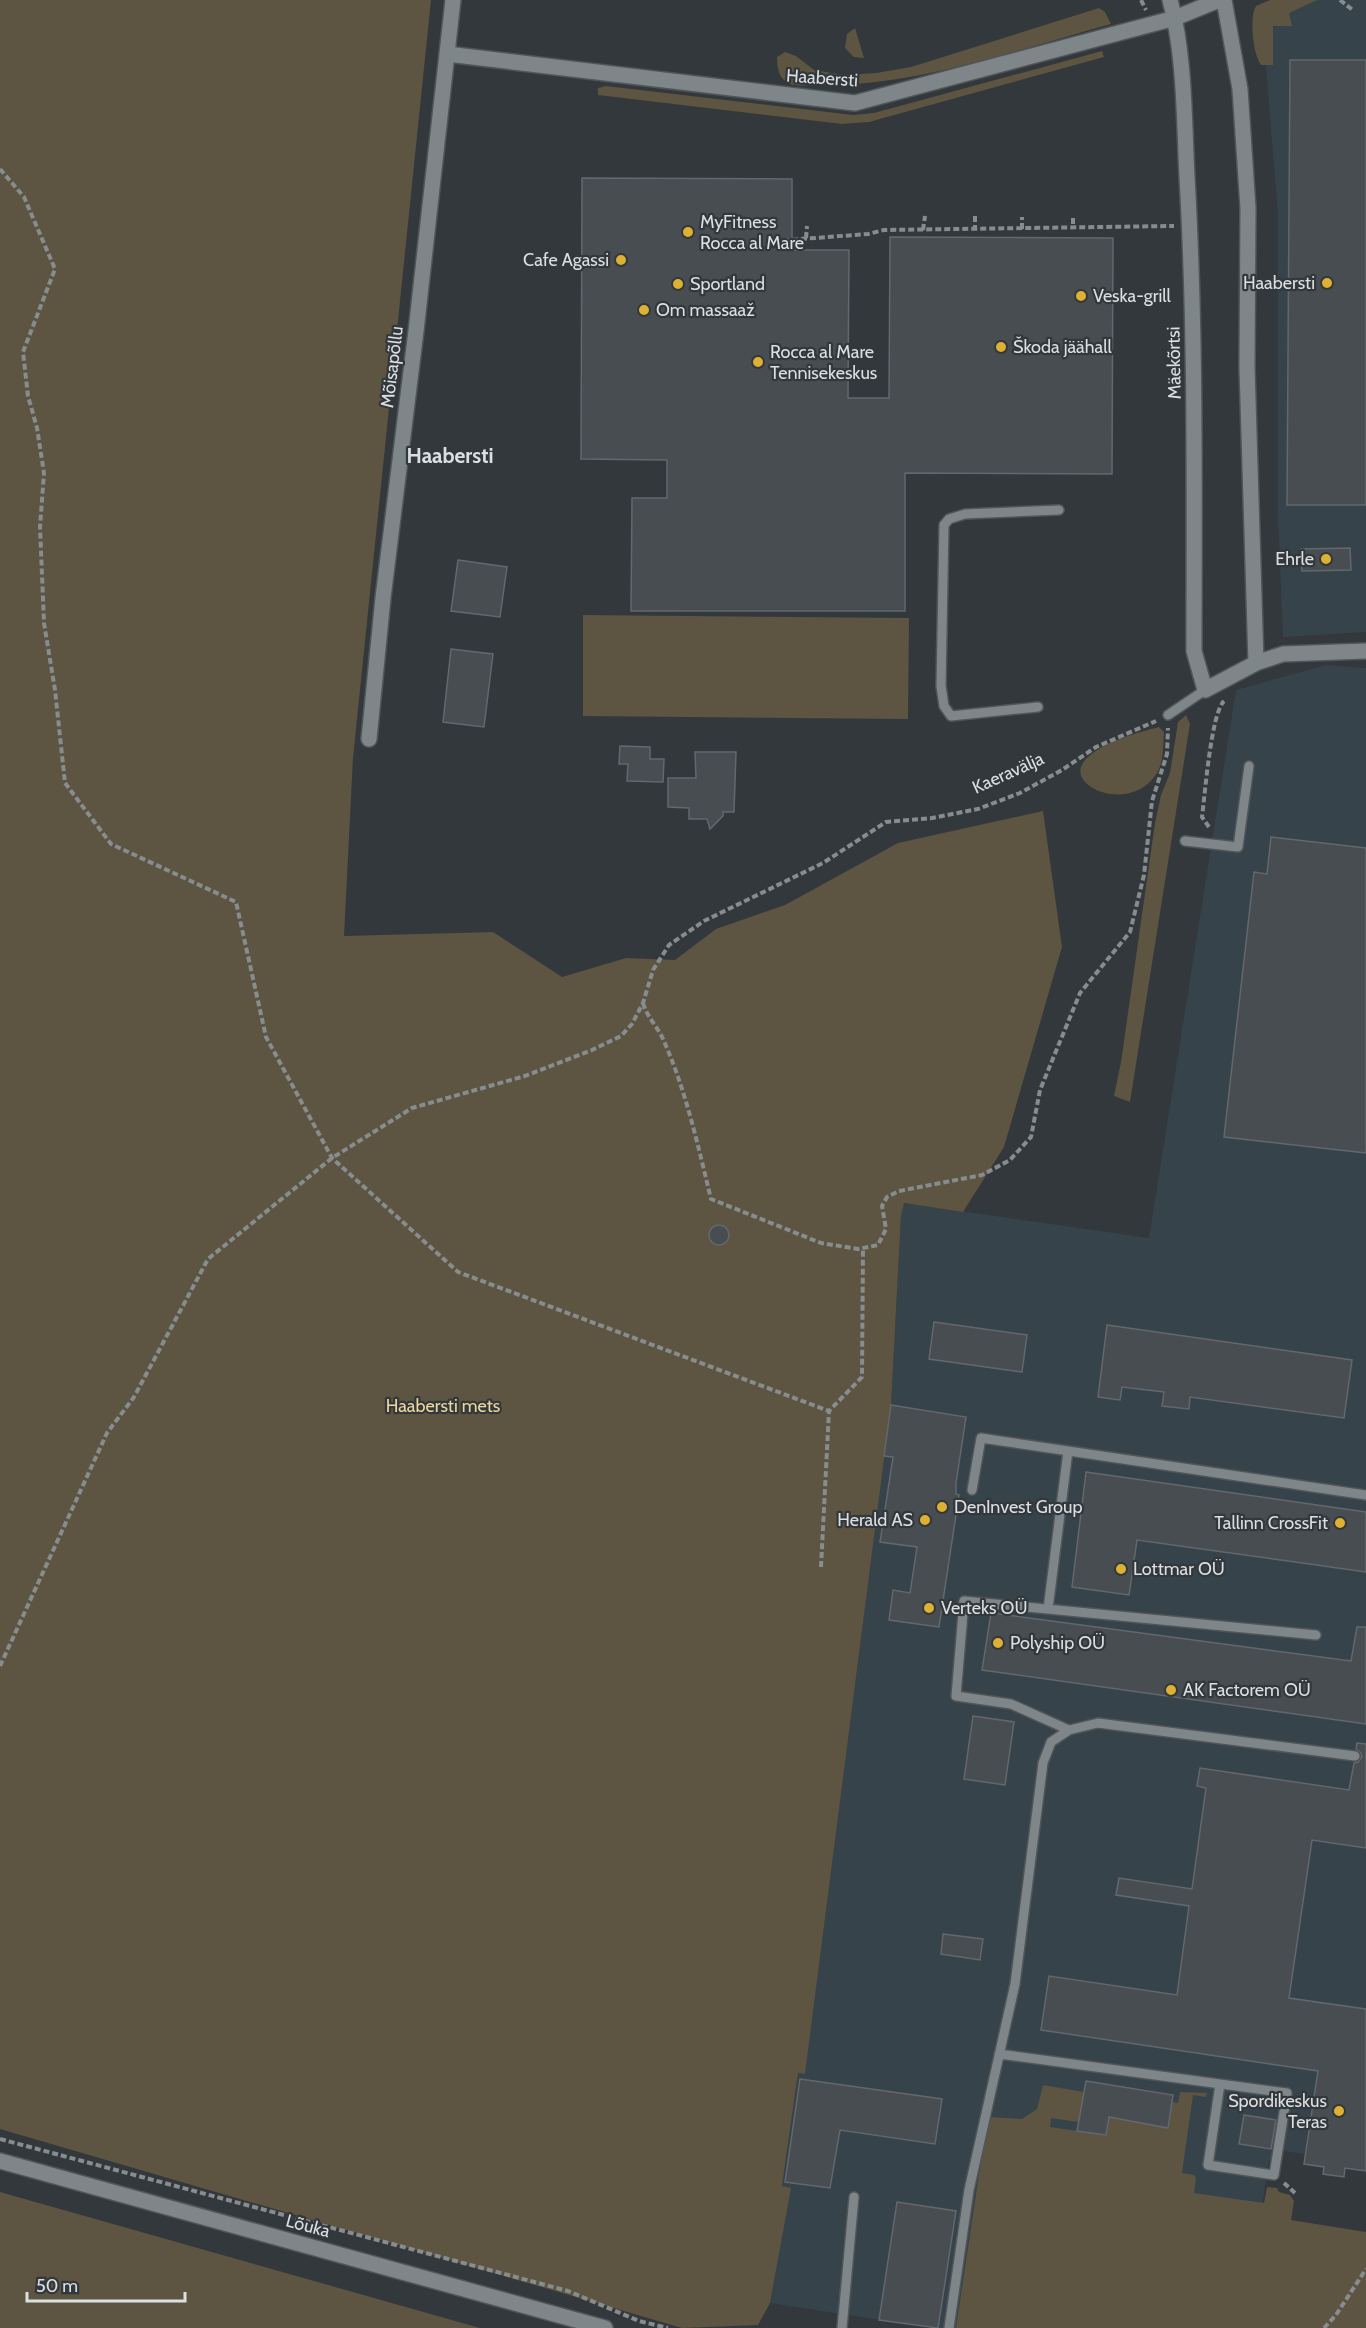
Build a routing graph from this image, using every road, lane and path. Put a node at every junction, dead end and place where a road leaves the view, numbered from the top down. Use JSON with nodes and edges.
{"nodes":[{"id":1,"x":453,"y":0,"type":"edge"},
{"id":2,"x":1170,"y":0,"type":"edge"},
{"id":3,"x":1219,"y":0,"type":"edge"},
{"id":4,"x":1224,"y":0,"type":"edge"},
{"id":5,"x":1340,"y":0,"type":"edge"},
{"id":6,"x":1354,"y":11,"type":"dead end"},
{"id":7,"x":1175,"y":18,"type":"junction"},
{"id":8,"x":447,"y":54,"type":"junction"},
{"id":9,"x":0,"y":169,"type":"edge"},
{"id":10,"x":925,"y":216,"type":"dead end"},
{"id":11,"x":975,"y":216,"type":"dead end"},
{"id":12,"x":1022,"y":217,"type":"dead end"},
{"id":13,"x":1073,"y":218,"type":"dead end"},
{"id":14,"x":807,"y":226,"type":"dead end"},
{"id":15,"x":1176,"y":226,"type":"dead end"},
{"id":16,"x":975,"y":229,"type":"junction"},
{"id":17,"x":1073,"y":229,"type":"junction"},
{"id":18,"x":923,"y":230,"type":"junction"},
{"id":19,"x":1022,"y":230,"type":"junction"},
{"id":20,"x":806,"y":238,"type":"junction"},
{"id":21,"x":774,"y":241,"type":"dead end"},
{"id":22,"x":1059,"y":510,"type":"dead end"},
{"id":23,"x":1366,"y":651,"type":"edge"},
{"id":24,"x":1256,"y":663,"type":"junction"},
{"id":25,"x":1205,"y":690,"type":"junction"},
{"id":26,"x":1229,"y":696,"type":"dead end"},
{"id":27,"x":1038,"y":707,"type":"dead end"},
{"id":28,"x":1168,"y":715,"type":"junction"},
{"id":29,"x":369,"y":739,"type":"dead end"},
{"id":30,"x":1249,"y":766,"type":"dead end"},
{"id":31,"x":1209,"y":826,"type":"dead end"},
{"id":32,"x":1185,"y":841,"type":"dead end"},
{"id":33,"x":643,"y":1003,"type":"junction"},
{"id":34,"x":332,"y":1158,"type":"junction"},
{"id":35,"x":863,"y":1248,"type":"junction"},
{"id":36,"x":830,"y":1411,"type":"junction"},
{"id":37,"x":1068,"y":1451,"type":"junction"},
{"id":38,"x":972,"y":1491,"type":"dead end"},
{"id":39,"x":1366,"y":1495,"type":"edge"},
{"id":40,"x":821,"y":1567,"type":"dead end"},
{"id":41,"x":1048,"y":1609,"type":"junction"},
{"id":42,"x":1316,"y":1635,"type":"dead end"},
{"id":43,"x":0,"y":1666,"type":"edge"},
{"id":44,"x":1069,"y":1730,"type":"junction"},
{"id":45,"x":1355,"y":1756,"type":"dead end"},
{"id":46,"x":999,"y":2054,"type":"junction"},
{"id":47,"x":1220,"y":2084,"type":"junction"},
{"id":48,"x":0,"y":2139,"type":"edge"},
{"id":49,"x":0,"y":2161,"type":"edge"},
{"id":50,"x":854,"y":2197,"type":"dead end"},
{"id":51,"x":1366,"y":2269,"type":"edge"},
{"id":52,"x":605,"y":2328,"type":"edge"},
{"id":53,"x":668,"y":2328,"type":"edge"},
{"id":54,"x":842,"y":2328,"type":"edge"},
{"id":55,"x":948,"y":2328,"type":"edge"},
{"id":56,"x":1324,"y":2328,"type":"edge"}],
"edges":[{"from":1,"to":8,"type":"street","name":"Mõisapõllu"},
{"from":2,"to":7,"type":"street","name":"Mäekõrtsi"},
{"from":3,"to":7,"type":"street","name":"Haabersti"},
{"from":4,"to":24,"type":"street"},
{"from":5,"to":6,"type":"path"},
{"from":7,"to":8,"type":"street","name":"Haabersti"},
{"from":7,"to":25,"type":"street","name":"Mäekõrtsi"},
{"from":8,"to":29,"type":"street","name":"Mõisapõllu"},
{"from":9,"to":34,"type":"path"},
{"from":10,"to":18,"type":"path"},
{"from":11,"to":16,"type":"path"},
{"from":12,"to":19,"type":"path"},
{"from":13,"to":17,"type":"path"},
{"from":14,"to":20,"type":"path"},
{"from":15,"to":17,"type":"path"},
{"from":16,"to":18,"type":"path"},
{"from":16,"to":19,"type":"path"},
{"from":17,"to":19,"type":"path"},
{"from":18,"to":20,"type":"path"},
{"from":20,"to":21,"type":"path"},
{"from":22,"to":27,"type":"lane"},
{"from":23,"to":24,"type":"street"},
{"from":24,"to":25,"type":"street"},
{"from":25,"to":28,"type":"lane"},
{"from":26,"to":31,"type":"path"},
{"from":28,"to":33,"type":"path","name":"Kaeravälja"},
{"from":28,"to":35,"type":"path"},
{"from":30,"to":32,"type":"lane"},
{"from":33,"to":34,"type":"path"},
{"from":33,"to":35,"type":"path"},
{"from":34,"to":36,"type":"path"},
{"from":34,"to":43,"type":"path"},
{"from":35,"to":36,"type":"path"},
{"from":36,"to":40,"type":"path"},
{"from":37,"to":38,"type":"lane"},
{"from":37,"to":39,"type":"lane"},
{"from":37,"to":41,"type":"lane"},
{"from":41,"to":42,"type":"lane"},
{"from":41,"to":44,"type":"lane"},
{"from":44,"to":45,"type":"lane"},
{"from":44,"to":46,"type":"lane"},
{"from":46,"to":47,"type":"lane"},
{"from":46,"to":55,"type":"lane"},
{"from":47,"to":47,"type":"lane"},
{"from":48,"to":53,"type":"path"},
{"from":49,"to":52,"type":"street","name":"Lõuka"},
{"from":50,"to":54,"type":"lane"},
{"from":51,"to":56,"type":"path"}]}
